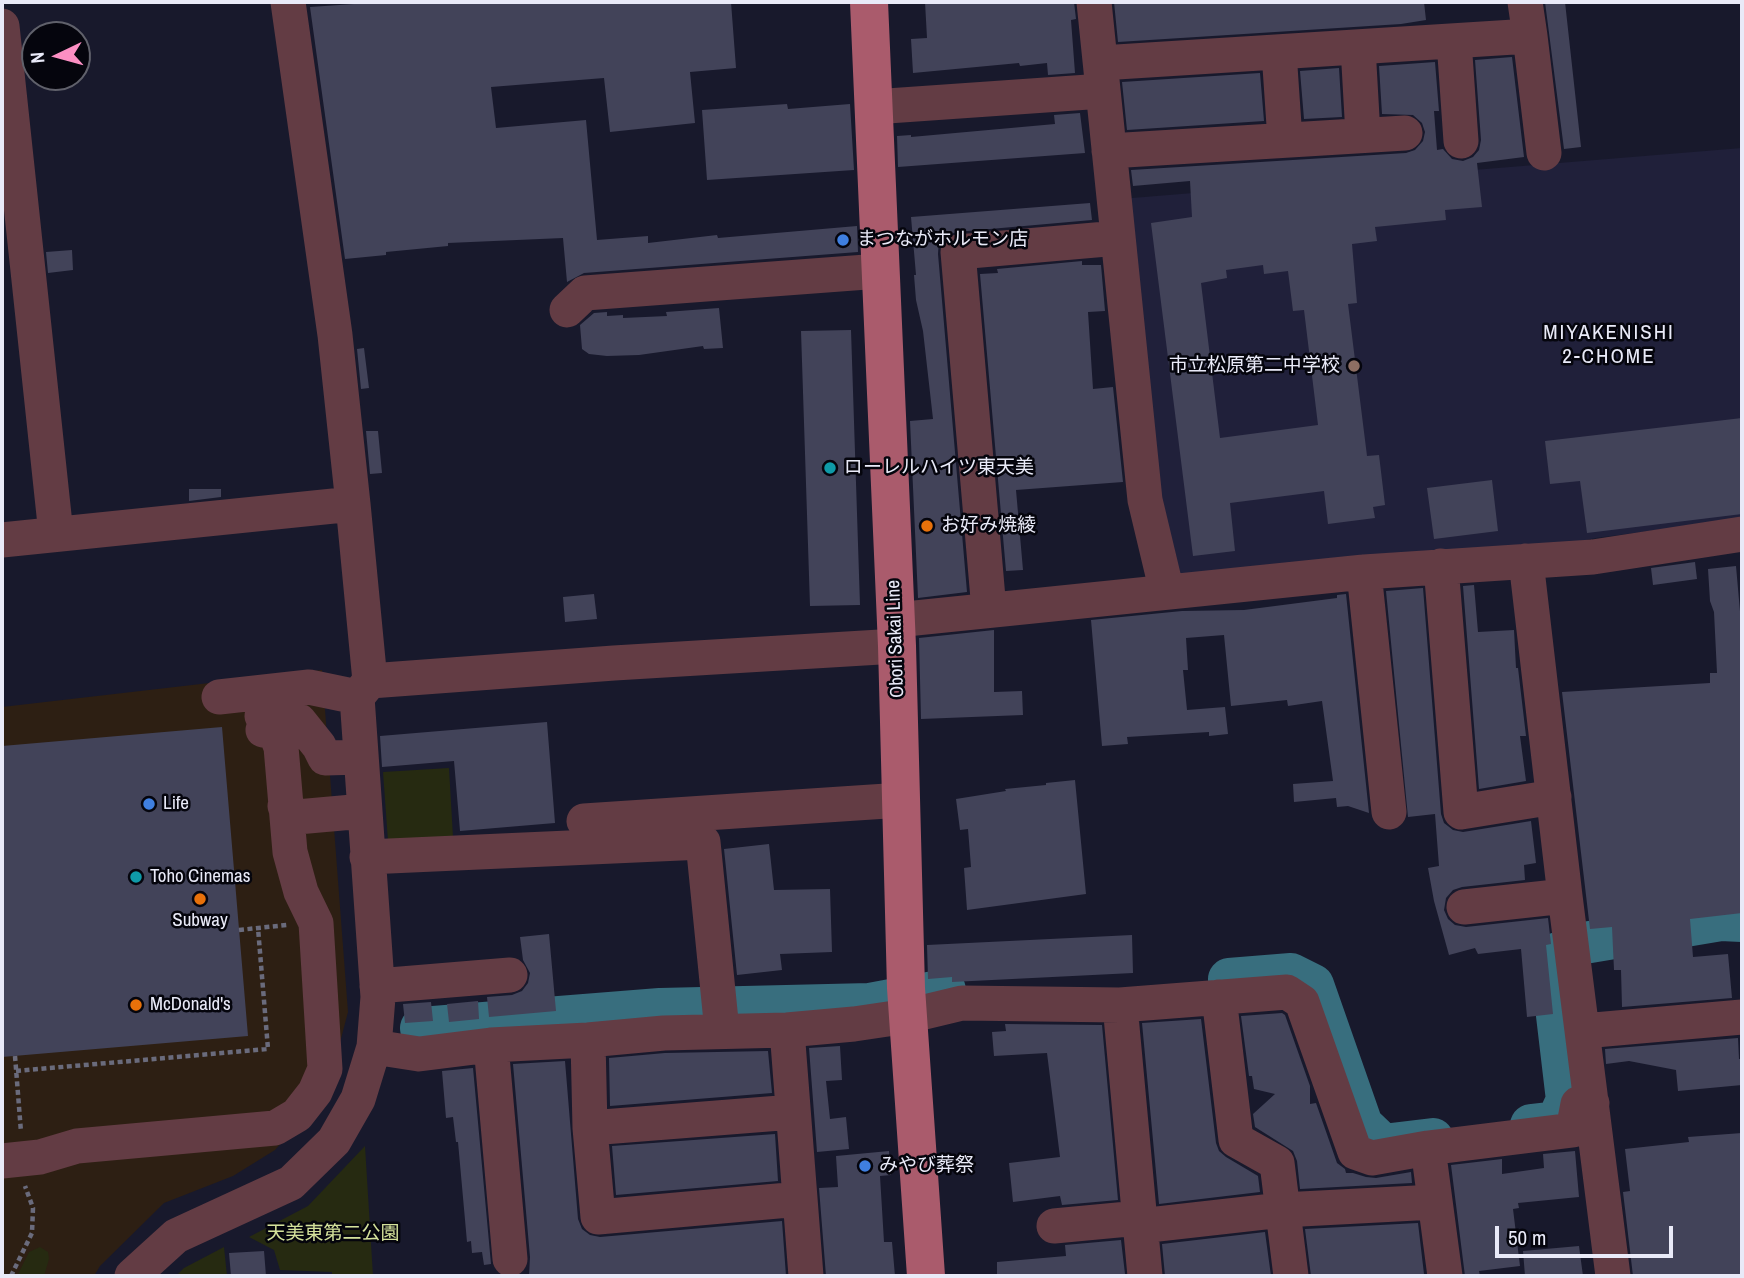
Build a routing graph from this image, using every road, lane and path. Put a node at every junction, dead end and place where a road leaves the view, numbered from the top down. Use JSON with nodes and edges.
{"nodes":[{"id":1,"x":288,"y":2,"type":"edge"},
{"id":2,"x":869,"y":2,"type":"edge"},
{"id":3,"x":1094,"y":2,"type":"edge"},
{"id":4,"x":1525,"y":2,"type":"edge"},
{"id":5,"x":2,"y":26,"type":"edge"},
{"id":6,"x":1530,"y":36,"type":"junction"},
{"id":7,"x":1454,"y":41,"type":"junction"},
{"id":8,"x":1358,"y":47,"type":"junction"},
{"id":9,"x":1279,"y":52,"type":"junction"},
{"id":10,"x":1102,"y":77,"type":"junction"},
{"id":11,"x":873,"y":107,"type":"junction"},
{"id":12,"x":1405,"y":133,"type":"dead end"},
{"id":13,"x":1363,"y":135,"type":"junction"},
{"id":14,"x":1285,"y":140,"type":"junction"},
{"id":15,"x":1461,"y":141,"type":"dead end"},
{"id":16,"x":1110,"y":151,"type":"junction"},
{"id":17,"x":1544,"y":153,"type":"dead end"},
{"id":18,"x":1118,"y":238,"type":"junction"},
{"id":19,"x":880,"y":271,"type":"junction"},
{"id":20,"x":567,"y":310,"type":"dead end"},
{"id":21,"x":353,"y":504,"type":"junction"},
{"id":22,"x":56,"y":534,"type":"junction"},
{"id":23,"x":2,"y":540,"type":"edge"},
{"id":24,"x":1741,"y":541,"type":"edge"},
{"id":25,"x":1526,"y":561,"type":"junction"},
{"id":26,"x":1441,"y":566,"type":"junction"},
{"id":27,"x":1364,"y":572,"type":"junction"},
{"id":28,"x":1167,"y":592,"type":"junction"},
{"id":29,"x":989,"y":610,"type":"junction"},
{"id":30,"x":897,"y":633,"type":"junction"},
{"id":31,"x":364,"y":689,"type":"junction"},
{"id":32,"x":219,"y":697,"type":"dead end"},
{"id":33,"x":361,"y":757,"type":"junction"},
{"id":34,"x":325,"y":758,"type":"junction"},
{"id":35,"x":283,"y":769,"type":"junction"},
{"id":36,"x":1554,"y":797,"type":"junction"},
{"id":37,"x":902,"y":800,"type":"junction"},
{"id":38,"x":285,"y":806,"type":"junction"},
{"id":39,"x":364,"y":811,"type":"junction"},
{"id":40,"x":1388,"y":812,"type":"dead end"},
{"id":41,"x":584,"y":821,"type":"dead end"},
{"id":42,"x":366,"y":857,"type":"junction"},
{"id":43,"x":1565,"y":896,"type":"junction"},
{"id":44,"x":1464,"y":906,"type":"dead end"},
{"id":45,"x":258,"y":928,"type":"dead end"},
{"id":46,"x":510,"y":975,"type":"dead end"},
{"id":47,"x":377,"y":986,"type":"junction"},
{"id":48,"x":1219,"y":998,"type":"junction"},
{"id":49,"x":907,"y":1003,"type":"junction"},
{"id":50,"x":1120,"y":1005,"type":"junction"},
{"id":51,"x":1742,"y":1017,"type":"edge"},
{"id":52,"x":787,"y":1030,"type":"junction"},
{"id":53,"x":722,"y":1031,"type":"junction"},
{"id":54,"x":1583,"y":1031,"type":"junction"},
{"id":55,"x":587,"y":1040,"type":"junction"},
{"id":56,"x":491,"y":1045,"type":"junction"},
{"id":57,"x":374,"y":1047,"type":"junction"},
{"id":58,"x":15,"y":1056,"type":"dead end"},
{"id":59,"x":16,"y":1071,"type":"junction"},
{"id":60,"x":1592,"y":1102,"type":"junction"},
{"id":61,"x":793,"y":1112,"type":"junction"},
{"id":62,"x":590,"y":1128,"type":"junction"},
{"id":63,"x":1428,"y":1148,"type":"junction"},
{"id":64,"x":13,"y":1160,"type":"edge"},
{"id":65,"x":800,"y":1199,"type":"junction"},
{"id":66,"x":1435,"y":1202,"type":"junction"},
{"id":67,"x":1282,"y":1210,"type":"junction"},
{"id":68,"x":1140,"y":1222,"type":"junction"},
{"id":69,"x":1054,"y":1226,"type":"dead end"},
{"id":70,"x":510,"y":1259,"type":"dead end"},
{"id":71,"x":11,"y":1276,"type":"edge"},
{"id":72,"x":132,"y":1276,"type":"edge"},
{"id":73,"x":806,"y":1276,"type":"edge"},
{"id":74,"x":926,"y":1276,"type":"edge"},
{"id":75,"x":1145,"y":1276,"type":"edge"},
{"id":76,"x":1291,"y":1276,"type":"edge"},
{"id":77,"x":1445,"y":1276,"type":"edge"},
{"id":78,"x":1613,"y":1276,"type":"edge"}],
"edges":[{"from":1,"to":21,"type":"street"},
{"from":2,"to":11,"type":"main road","name":"Obori Sakai Line"},
{"from":3,"to":10,"type":"street"},
{"from":4,"to":6,"type":"street"},
{"from":5,"to":22,"type":"street"},
{"from":6,"to":7,"type":"street"},
{"from":6,"to":17,"type":"street"},
{"from":7,"to":8,"type":"street"},
{"from":7,"to":15,"type":"street"},
{"from":8,"to":9,"type":"street"},
{"from":8,"to":13,"type":"street"},
{"from":9,"to":10,"type":"street"},
{"from":9,"to":14,"type":"street"},
{"from":10,"to":11,"type":"street"},
{"from":10,"to":16,"type":"street"},
{"from":11,"to":19,"type":"main road","name":"Obori Sakai Line"},
{"from":12,"to":13,"type":"street"},
{"from":13,"to":14,"type":"street"},
{"from":14,"to":16,"type":"street"},
{"from":16,"to":18,"type":"street"},
{"from":18,"to":28,"type":"street"},
{"from":18,"to":29,"type":"street"},
{"from":19,"to":20,"type":"street"},
{"from":19,"to":30,"type":"main road","name":"Obori Sakai Line"},
{"from":21,"to":22,"type":"street"},
{"from":21,"to":31,"type":"street"},
{"from":22,"to":23,"type":"street"},
{"from":24,"to":25,"type":"street"},
{"from":25,"to":26,"type":"street"},
{"from":25,"to":36,"type":"street"},
{"from":26,"to":27,"type":"street"},
{"from":26,"to":36,"type":"street"},
{"from":27,"to":28,"type":"street"},
{"from":27,"to":40,"type":"street"},
{"from":28,"to":29,"type":"street"},
{"from":29,"to":30,"type":"street"},
{"from":30,"to":31,"type":"street"},
{"from":30,"to":37,"type":"main road","name":"Obori Sakai Line"},
{"from":31,"to":32,"type":"street"},
{"from":31,"to":33,"type":"street"},
{"from":33,"to":34,"type":"street"},
{"from":33,"to":39,"type":"street"},
{"from":34,"to":35,"type":"street"},
{"from":34,"to":35,"type":"street"},
{"from":35,"to":38,"type":"street"},
{"from":36,"to":43,"type":"street"},
{"from":37,"to":41,"type":"street"},
{"from":37,"to":49,"type":"main road","name":"Obori Sakai Line"},
{"from":38,"to":39,"type":"street"},
{"from":38,"to":64,"type":"street"},
{"from":39,"to":42,"type":"street"},
{"from":42,"to":47,"type":"street"},
{"from":42,"to":53,"type":"street"},
{"from":43,"to":44,"type":"street"},
{"from":43,"to":54,"type":"street"},
{"from":45,"to":59,"type":"path"},
{"from":46,"to":47,"type":"street"},
{"from":47,"to":57,"type":"street"},
{"from":48,"to":50,"type":"street"},
{"from":48,"to":63,"type":"street"},
{"from":48,"to":67,"type":"street"},
{"from":49,"to":50,"type":"street"},
{"from":49,"to":52,"type":"street"},
{"from":49,"to":74,"type":"main road","name":"Obori Sakai Line"},
{"from":50,"to":68,"type":"street"},
{"from":51,"to":54,"type":"street"},
{"from":52,"to":53,"type":"street"},
{"from":52,"to":61,"type":"street"},
{"from":53,"to":55,"type":"street"},
{"from":54,"to":60,"type":"street"},
{"from":55,"to":56,"type":"street"},
{"from":55,"to":62,"type":"street"},
{"from":56,"to":57,"type":"street"},
{"from":56,"to":70,"type":"street"},
{"from":57,"to":72,"type":"street"},
{"from":58,"to":59,"type":"path"},
{"from":59,"to":64,"type":"path"},
{"from":60,"to":63,"type":"street"},
{"from":60,"to":78,"type":"street"},
{"from":61,"to":62,"type":"street"},
{"from":61,"to":65,"type":"street"},
{"from":62,"to":65,"type":"street"},
{"from":63,"to":66,"type":"street"},
{"from":64,"to":71,"type":"path"},
{"from":65,"to":73,"type":"street"},
{"from":66,"to":67,"type":"street"},
{"from":66,"to":77,"type":"street"},
{"from":67,"to":68,"type":"street"},
{"from":67,"to":76,"type":"street"},
{"from":68,"to":69,"type":"street"},
{"from":68,"to":75,"type":"street"}]}
